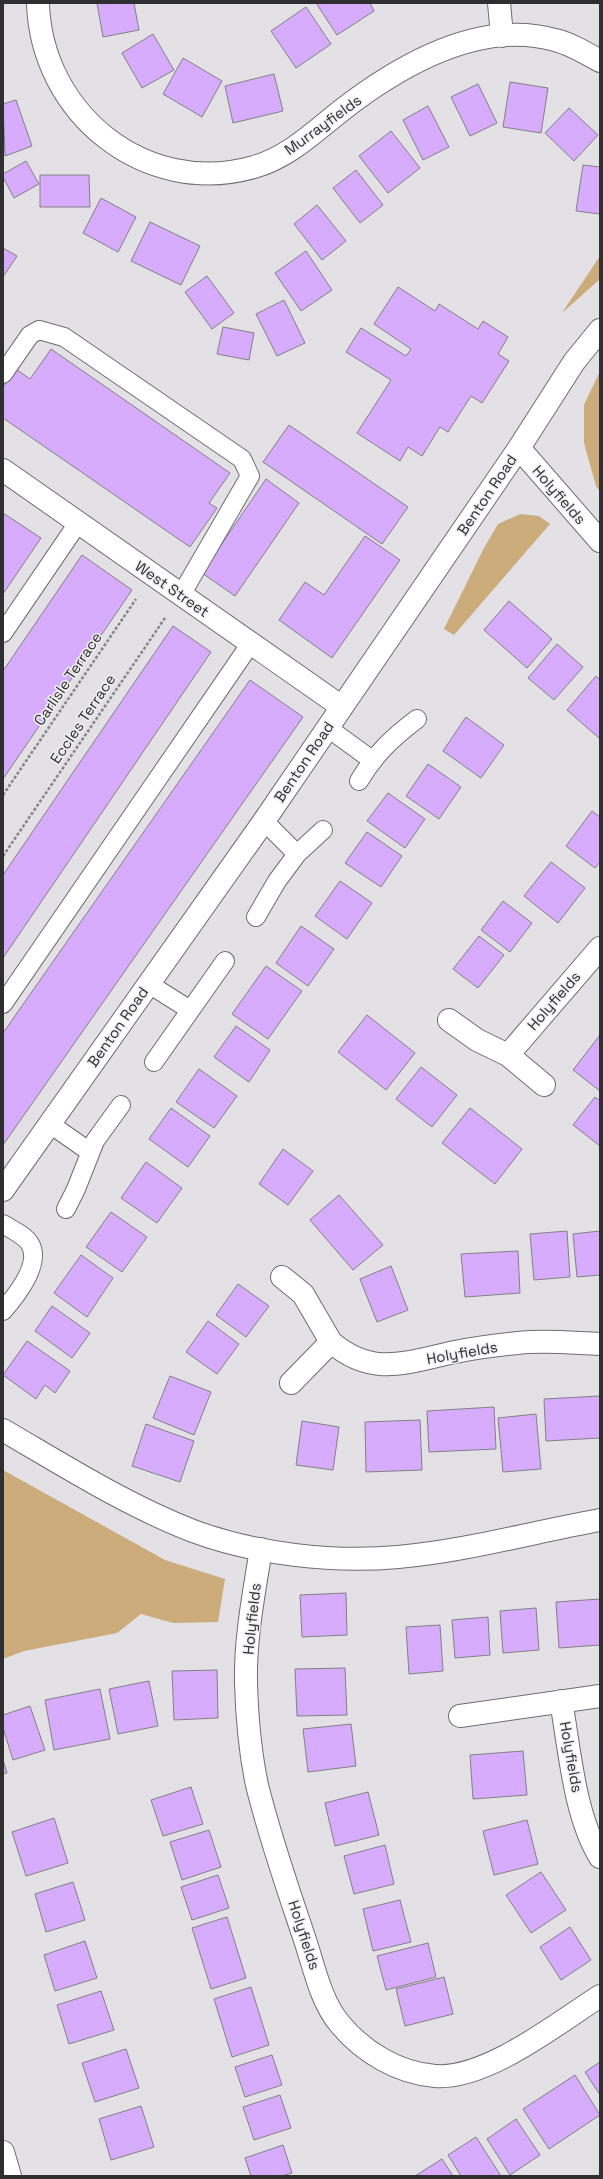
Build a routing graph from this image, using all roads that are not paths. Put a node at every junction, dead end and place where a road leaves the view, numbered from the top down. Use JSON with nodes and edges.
{"nodes":[{"id":1,"x":38,"y":3,"type":"edge"},
{"id":2,"x":499,"y":3,"type":"edge"},
{"id":3,"x":502,"y":36,"type":"junction"},
{"id":4,"x":600,"y":61,"type":"edge"},
{"id":5,"x":600,"y":330,"type":"edge"},
{"id":6,"x":3,"y":374,"type":"edge"},
{"id":7,"x":519,"y":448,"type":"junction"},
{"id":8,"x":3,"y":470,"type":"edge"},
{"id":9,"x":78,"y":523,"type":"junction"},
{"id":10,"x":600,"y":541,"type":"edge"},
{"id":11,"x":181,"y":595,"type":"junction"},
{"id":12,"x":3,"y":634,"type":"edge"},
{"id":13,"x":251,"y":642,"type":"junction"},
{"id":14,"x":342,"y":707,"type":"junction"},
{"id":15,"x":417,"y":719,"type":"dead end"},
{"id":16,"x":328,"y":728,"type":"junction"},
{"id":17,"x":372,"y":760,"type":"junction"},
{"id":18,"x":358,"y":781,"type":"dead end"},
{"id":19,"x":264,"y":821,"type":"junction"},
{"id":20,"x":323,"y":830,"type":"dead end"},
{"id":21,"x":297,"y":854,"type":"junction"},
{"id":22,"x":256,"y":917,"type":"dead end"},
{"id":23,"x":600,"y":948,"type":"edge"},
{"id":24,"x":225,"y":961,"type":"dead end"},
{"id":25,"x":149,"y":984,"type":"junction"},
{"id":26,"x":3,"y":1004,"type":"edge"},
{"id":27,"x":190,"y":1010,"type":"junction"},
{"id":28,"x":448,"y":1020,"type":"dead end"},
{"id":29,"x":508,"y":1055,"type":"junction"},
{"id":30,"x":154,"y":1062,"type":"dead end"},
{"id":31,"x":544,"y":1085,"type":"dead end"},
{"id":32,"x":121,"y":1105,"type":"dead end"},
{"id":33,"x":50,"y":1124,"type":"junction"},
{"id":34,"x":90,"y":1152,"type":"junction"},
{"id":35,"x":3,"y":1190,"type":"edge"},
{"id":36,"x":66,"y":1209,"type":"dead end"},
{"id":37,"x":3,"y":1224,"type":"edge"},
{"id":38,"x":282,"y":1276,"type":"dead end"},
{"id":39,"x":3,"y":1311,"type":"edge"},
{"id":40,"x":331,"y":1342,"type":"junction"},
{"id":41,"x":600,"y":1344,"type":"edge"},
{"id":42,"x":291,"y":1383,"type":"dead end"},
{"id":43,"x":3,"y":1430,"type":"edge"},
{"id":44,"x":600,"y":1520,"type":"edge"},
{"id":45,"x":261,"y":1549,"type":"junction"},
{"id":46,"x":600,"y":1696,"type":"edge"},
{"id":47,"x":561,"y":1701,"type":"junction"},
{"id":48,"x":460,"y":1716,"type":"dead end"},
{"id":49,"x":600,"y":1858,"type":"edge"},
{"id":50,"x":600,"y":1996,"type":"edge"},
{"id":51,"x":3,"y":2152,"type":"edge"},
{"id":52,"x":10,"y":2176,"type":"edge"}],
"edges":[{"from":1,"to":3,"type":"street","name":"Murrayfields"},
{"from":2,"to":3,"type":"street"},
{"from":3,"to":4,"type":"street","name":"Murrayfields"},
{"from":5,"to":7,"type":"street","name":"Benton Road"},
{"from":6,"to":11,"type":"lane"},
{"from":7,"to":10,"type":"street","name":"Holyfields"},
{"from":7,"to":14,"type":"street","name":"Benton Road"},
{"from":8,"to":9,"type":"street","name":"West Street"},
{"from":9,"to":11,"type":"street","name":"West Street"},
{"from":9,"to":12,"type":"lane"},
{"from":11,"to":13,"type":"street","name":"West Street"},
{"from":13,"to":14,"type":"street","name":"West Street"},
{"from":13,"to":26,"type":"lane"},
{"from":14,"to":16,"type":"street","name":"Benton Road"},
{"from":15,"to":17,"type":"lane"},
{"from":16,"to":17,"type":"lane"},
{"from":16,"to":19,"type":"street","name":"Benton Road"},
{"from":17,"to":18,"type":"lane"},
{"from":19,"to":21,"type":"lane"},
{"from":19,"to":25,"type":"street","name":"Benton Road"},
{"from":20,"to":21,"type":"lane"},
{"from":21,"to":22,"type":"lane"},
{"from":23,"to":29,"type":"street","name":"Holyfields"},
{"from":24,"to":27,"type":"lane"},
{"from":25,"to":27,"type":"lane"},
{"from":25,"to":33,"type":"street","name":"Benton Road"},
{"from":27,"to":30,"type":"lane"},
{"from":28,"to":29,"type":"street"},
{"from":29,"to":31,"type":"street"},
{"from":32,"to":34,"type":"lane"},
{"from":33,"to":34,"type":"lane"},
{"from":33,"to":35,"type":"street","name":"Benton Road"},
{"from":34,"to":36,"type":"lane"},
{"from":37,"to":39,"type":"lane"},
{"from":38,"to":40,"type":"street","name":"Holyfields"},
{"from":40,"to":41,"type":"street","name":"Holyfields"},
{"from":40,"to":42,"type":"street"},
{"from":43,"to":45,"type":"street"},
{"from":44,"to":45,"type":"street"},
{"from":45,"to":50,"type":"street","name":"Holyfields"},
{"from":46,"to":47,"type":"street","name":"Holyfields"},
{"from":47,"to":48,"type":"street","name":"Holyfields"},
{"from":47,"to":49,"type":"street","name":"Holyfields"},
{"from":51,"to":52,"type":"street"}]}
